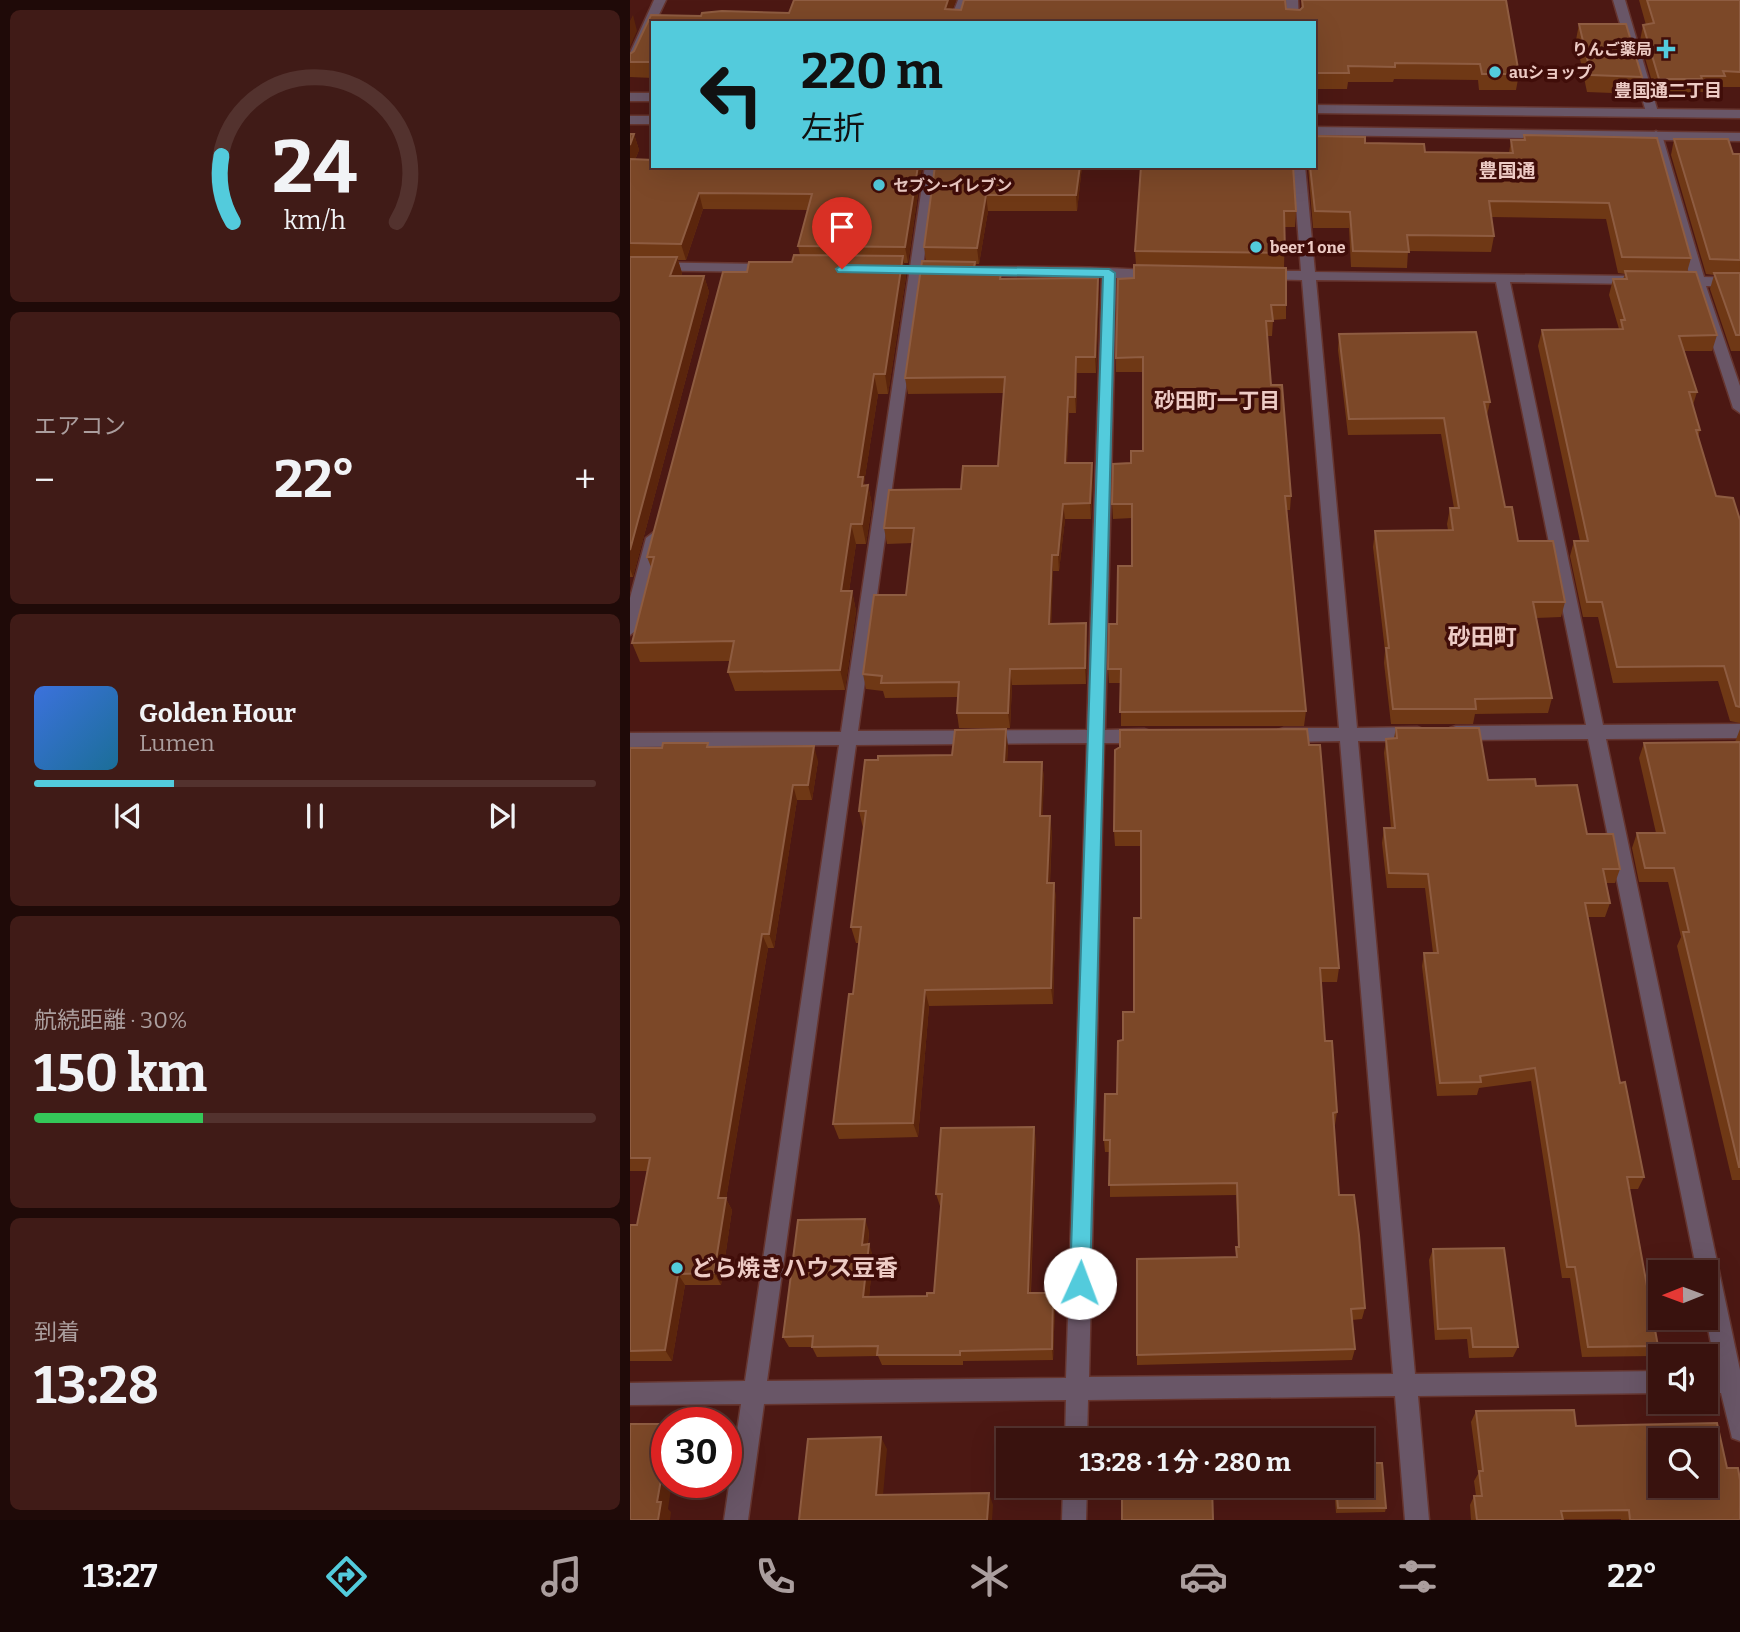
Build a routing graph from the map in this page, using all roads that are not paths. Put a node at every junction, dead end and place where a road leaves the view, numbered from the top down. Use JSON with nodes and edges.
{"nodes":[{"id":1,"x":660,"y":0,"type":"edge"},
{"id":2,"x":964,"y":0,"type":"edge"},
{"id":3,"x":1292,"y":0,"type":"edge"},
{"id":4,"x":1619,"y":0,"type":"edge"},
{"id":5,"x":956,"y":21,"type":"edge"},
{"id":6,"x":1293,"y":21,"type":"edge"},
{"id":7,"x":630,"y":66,"type":"edge"},
{"id":8,"x":630,"y":97,"type":"edge"},
{"id":9,"x":651,"y":97,"type":"edge"},
{"id":10,"x":1316,"y":109,"type":"edge"},
{"id":11,"x":1652,"y":112,"type":"junction"},
{"id":12,"x":1740,"y":114,"type":"edge"},
{"id":13,"x":630,"y":120,"type":"edge"},
{"id":14,"x":651,"y":120,"type":"edge"},
{"id":15,"x":1316,"y":131,"type":"edge"},
{"id":16,"x":1656,"y":135,"type":"junction"},
{"id":17,"x":1740,"y":136,"type":"edge"},
{"id":18,"x":931,"y":168,"type":"edge"},
{"id":19,"x":1299,"y":168,"type":"edge"},
{"id":20,"x":630,"y":266,"type":"edge"},
{"id":21,"x":785,"y":268,"type":"edge"},
{"id":22,"x":922,"y":270,"type":"junction"},
{"id":23,"x":1109,"y":273,"type":"junction"},
{"id":24,"x":1173,"y":274,"type":"edge"},
{"id":25,"x":1254,"y":275,"type":"edge"},
{"id":26,"x":1309,"y":276,"type":"junction"},
{"id":27,"x":1502,"y":279,"type":"junction"},
{"id":28,"x":1698,"y":281,"type":"junction"},
{"id":29,"x":1740,"y":282,"type":"edge"},
{"id":30,"x":1740,"y":408,"type":"edge"},
{"id":31,"x":658,"y":521,"type":"edge"},
{"id":32,"x":630,"y":629,"type":"edge"},
{"id":33,"x":1740,"y":731,"type":"edge"},
{"id":34,"x":1596,"y":732,"type":"junction"},
{"id":35,"x":1349,"y":734,"type":"junction"},
{"id":36,"x":1269,"y":735,"type":"edge"},
{"id":37,"x":1096,"y":736,"type":"junction"},
{"id":38,"x":1162,"y":736,"type":"edge"},
{"id":39,"x":848,"y":738,"type":"junction"},
{"id":40,"x":630,"y":740,"type":"edge"},
{"id":41,"x":1648,"y":1382,"type":"edge"},
{"id":42,"x":1735,"y":1382,"type":"edge"},
{"id":43,"x":1405,"y":1385,"type":"junction"},
{"id":44,"x":1077,"y":1389,"type":"junction"},
{"id":45,"x":755,"y":1392,"type":"junction"},
{"id":46,"x":630,"y":1394,"type":"edge"},
{"id":47,"x":1076,"y":1428,"type":"edge"},
{"id":48,"x":1740,"y":1430,"type":"edge"},
{"id":49,"x":1074,"y":1498,"type":"edge"},
{"id":50,"x":736,"y":1520,"type":"edge"},
{"id":51,"x":1073,"y":1520,"type":"edge"},
{"id":52,"x":1417,"y":1520,"type":"edge"}],
"edges":[{"from":1,"to":7,"type":"street"},
{"from":2,"to":5,"type":"street"},
{"from":3,"to":6,"type":"street"},
{"from":4,"to":11,"type":"street"},
{"from":8,"to":9,"type":"street"},
{"from":10,"to":11,"type":"street"},
{"from":11,"to":12,"type":"street"},
{"from":13,"to":14,"type":"street"},
{"from":15,"to":16,"type":"street"},
{"from":16,"to":17,"type":"street"},
{"from":16,"to":28,"type":"street"},
{"from":18,"to":22,"type":"street"},
{"from":19,"to":26,"type":"street"},
{"from":20,"to":21,"type":"street"},
{"from":22,"to":23,"type":"street"},
{"from":22,"to":39,"type":"street"},
{"from":23,"to":24,"type":"street"},
{"from":23,"to":37,"type":"street"},
{"from":25,"to":26,"type":"street"},
{"from":26,"to":27,"type":"street"},
{"from":26,"to":35,"type":"street"},
{"from":27,"to":28,"type":"street"},
{"from":27,"to":34,"type":"street"},
{"from":28,"to":29,"type":"street"},
{"from":28,"to":30,"type":"street"},
{"from":31,"to":32,"type":"street"},
{"from":33,"to":34,"type":"street"},
{"from":34,"to":35,"type":"street"},
{"from":34,"to":42,"type":"street"},
{"from":35,"to":36,"type":"street"},
{"from":35,"to":43,"type":"street"},
{"from":37,"to":38,"type":"street"},
{"from":37,"to":39,"type":"street"},
{"from":37,"to":44,"type":"street"},
{"from":39,"to":40,"type":"street"},
{"from":39,"to":45,"type":"street"},
{"from":41,"to":43,"type":"street"},
{"from":42,"to":48,"type":"street"},
{"from":43,"to":44,"type":"street"},
{"from":43,"to":52,"type":"street"},
{"from":44,"to":45,"type":"street"},
{"from":44,"to":47,"type":"street"},
{"from":45,"to":46,"type":"street"},
{"from":45,"to":50,"type":"street"},
{"from":49,"to":51,"type":"street"}]}
